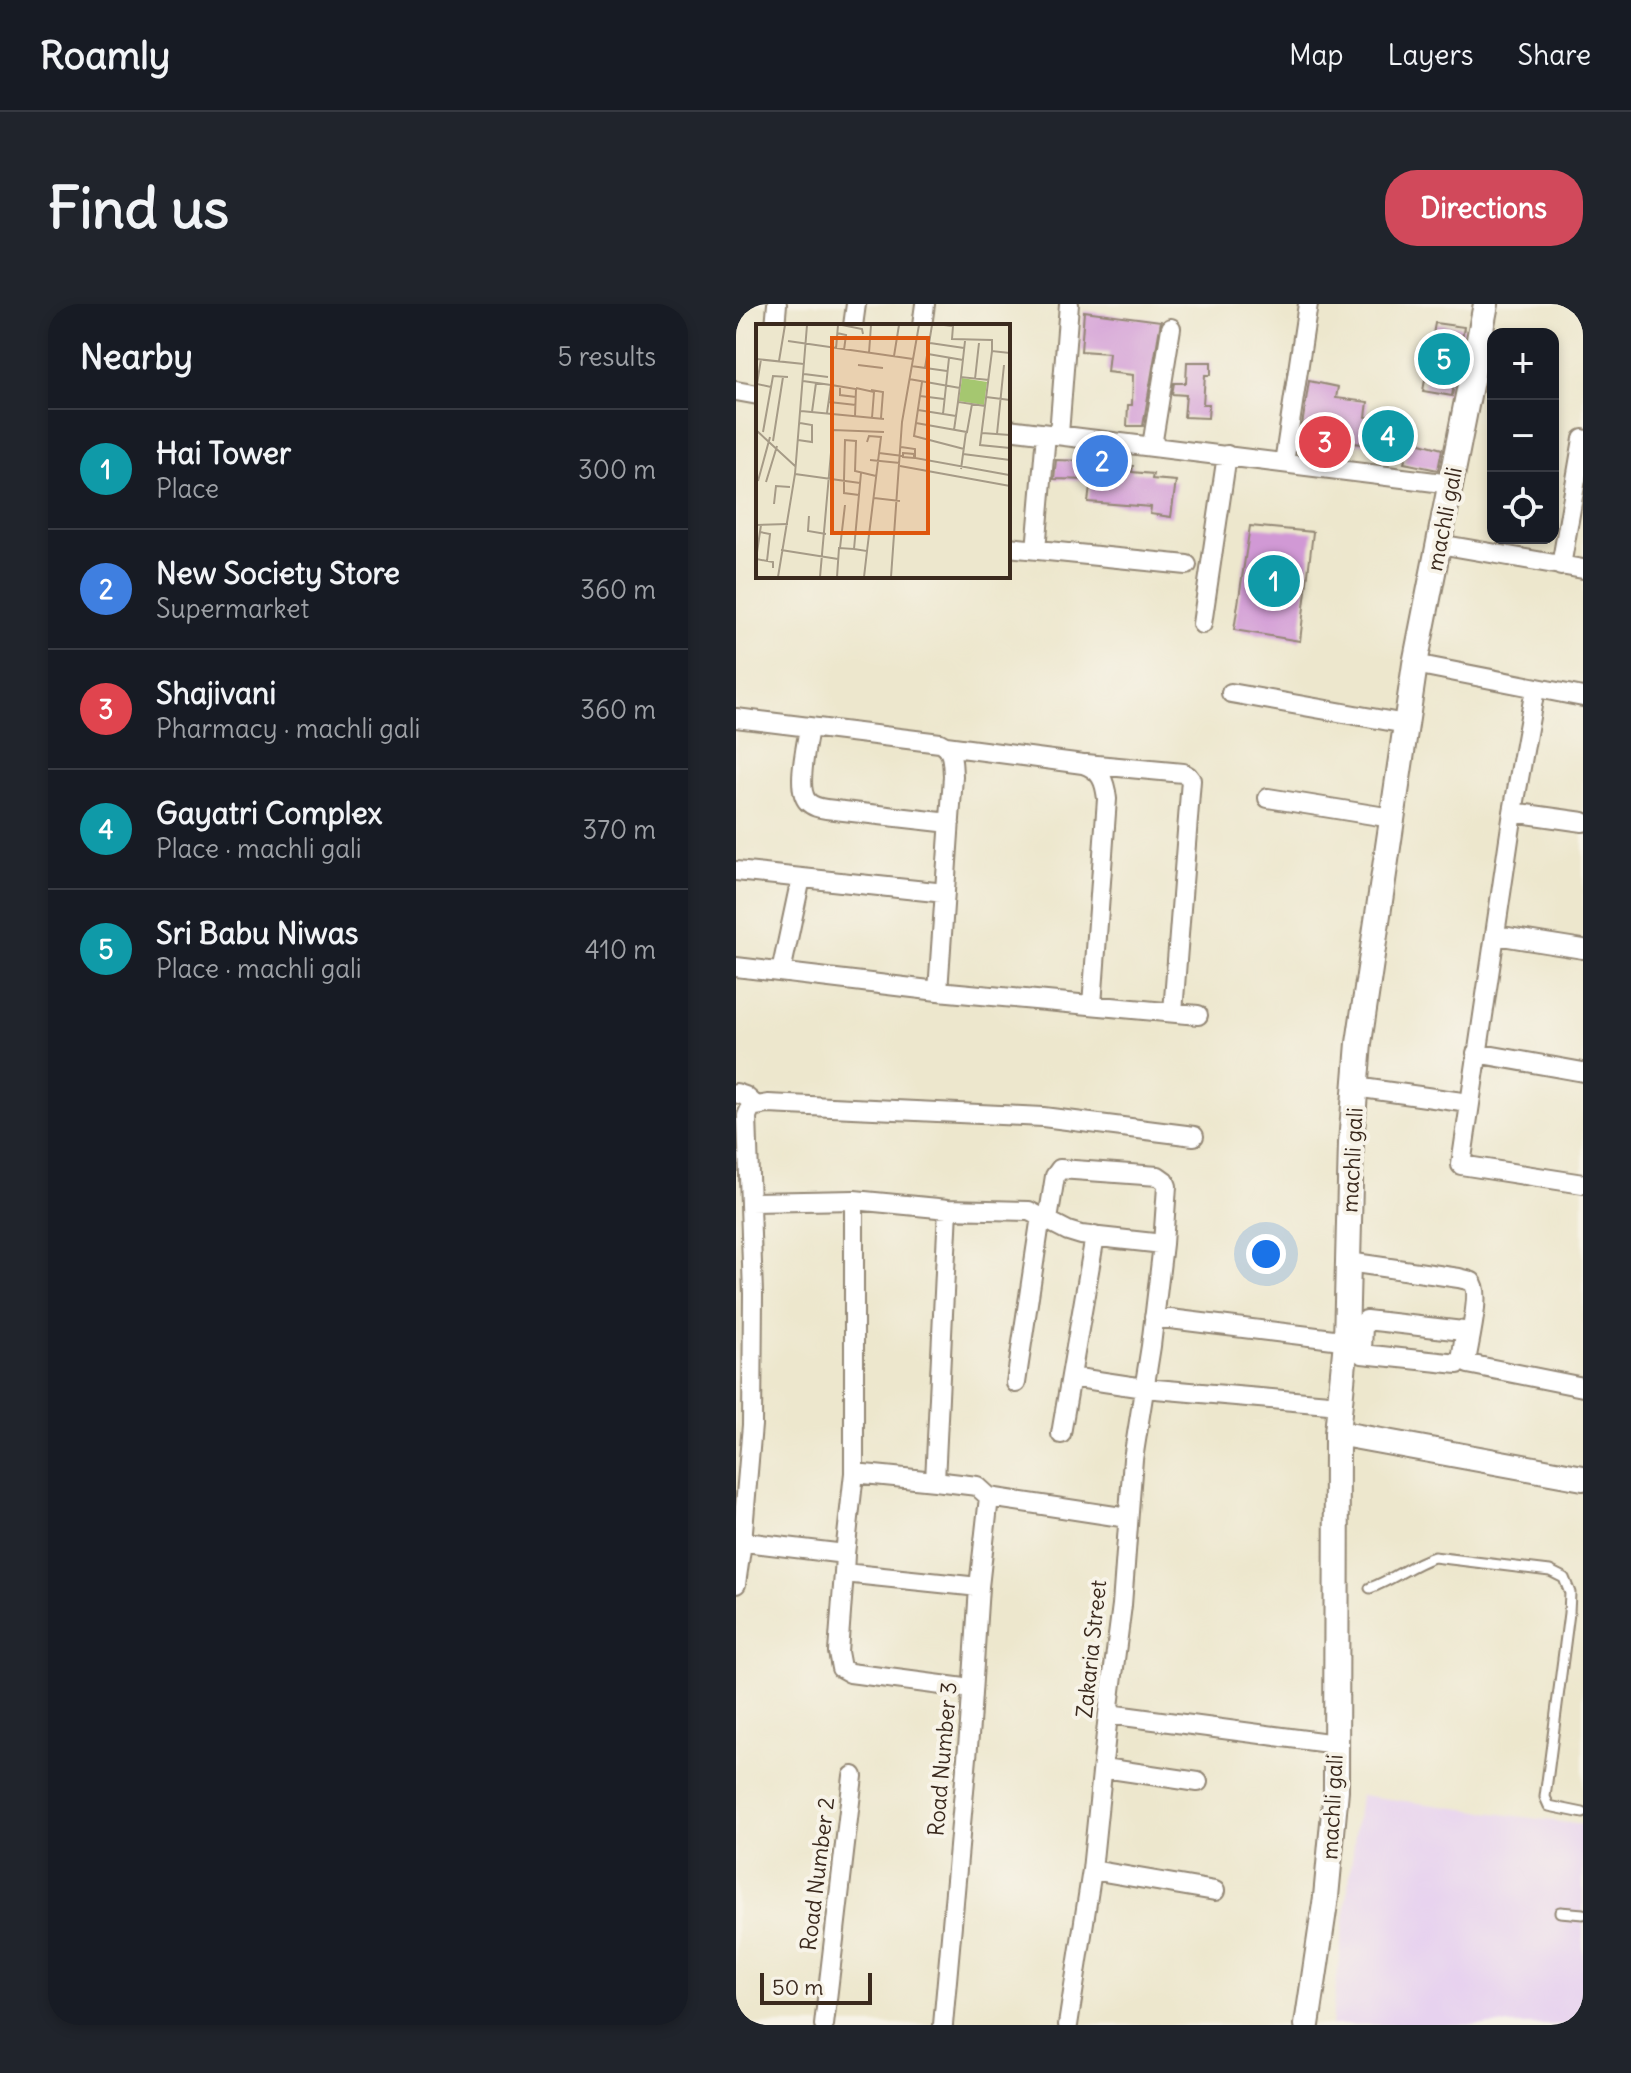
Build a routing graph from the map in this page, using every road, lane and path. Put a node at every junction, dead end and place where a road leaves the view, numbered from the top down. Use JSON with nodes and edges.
{"nodes":[{"id":1,"x":777,"y":304,"type":"edge"},
{"id":2,"x":856,"y":304,"type":"edge"},
{"id":3,"x":925,"y":304,"type":"edge"},
{"id":4,"x":1069,"y":304,"type":"edge"},
{"id":5,"x":1308,"y":304,"type":"edge"},
{"id":6,"x":1486,"y":304,"type":"edge"},
{"id":7,"x":775,"y":324,"type":"edge"},
{"id":8,"x":853,"y":324,"type":"edge"},
{"id":9,"x":922,"y":324,"type":"edge"},
{"id":10,"x":1171,"y":328,"type":"dead end"},
{"id":11,"x":736,"y":391,"type":"edge"},
{"id":12,"x":756,"y":395,"type":"edge"},
{"id":13,"x":1010,"y":429,"type":"edge"},
{"id":14,"x":1053,"y":434,"type":"junction"},
{"id":15,"x":1583,"y":443,"type":"edge"},
{"id":16,"x":1152,"y":446,"type":"junction"},
{"id":17,"x":1227,"y":455,"type":"junction"},
{"id":18,"x":1284,"y":463,"type":"junction"},
{"id":19,"x":1451,"y":484,"type":"junction"},
{"id":20,"x":1439,"y":544,"type":"junction"},
{"id":21,"x":1010,"y":547,"type":"edge"},
{"id":22,"x":1036,"y":550,"type":"junction"},
{"id":23,"x":1187,"y":565,"type":"dead end"},
{"id":24,"x":1561,"y":566,"type":"junction"},
{"id":25,"x":1583,"y":569,"type":"edge"},
{"id":26,"x":1202,"y":624,"type":"dead end"},
{"id":27,"x":1415,"y":664,"type":"junction"},
{"id":28,"x":1535,"y":689,"type":"junction"},
{"id":29,"x":1231,"y":693,"type":"dead end"},
{"id":30,"x":1583,"y":697,"type":"edge"},
{"id":31,"x":736,"y":718,"type":"edge"},
{"id":32,"x":1406,"y":724,"type":"junction"},
{"id":33,"x":809,"y":727,"type":"junction"},
{"id":34,"x":946,"y":746,"type":"junction"},
{"id":35,"x":1083,"y":764,"type":"junction"},
{"id":36,"x":1268,"y":798,"type":"dead end"},
{"id":37,"x":1513,"y":812,"type":"junction"},
{"id":38,"x":1392,"y":818,"type":"junction"},
{"id":39,"x":1583,"y":822,"type":"edge"},
{"id":40,"x":950,"y":823,"type":"junction"},
{"id":41,"x":736,"y":871,"type":"edge"},
{"id":42,"x":801,"y":878,"type":"junction"},
{"id":43,"x":945,"y":893,"type":"junction"},
{"id":44,"x":1496,"y":935,"type":"junction"},
{"id":45,"x":1583,"y":949,"type":"edge"},
{"id":46,"x":736,"y":967,"type":"edge"},
{"id":47,"x":781,"y":972,"type":"junction"},
{"id":48,"x":938,"y":991,"type":"junction"},
{"id":49,"x":1092,"y":1005,"type":"junction"},
{"id":50,"x":1173,"y":1012,"type":"junction"},
{"id":51,"x":1198,"y":1015,"type":"dead end"},
{"id":52,"x":1476,"y":1053,"type":"junction"},
{"id":53,"x":1583,"y":1072,"type":"edge"},
{"id":54,"x":1355,"y":1087,"type":"junction"},
{"id":55,"x":736,"y":1093,"type":"edge"},
{"id":56,"x":1469,"y":1103,"type":"junction"},
{"id":57,"x":755,"y":1105,"type":"junction"},
{"id":58,"x":1194,"y":1136,"type":"dead end"},
{"id":59,"x":1583,"y":1184,"type":"edge"},
{"id":60,"x":854,"y":1200,"type":"junction"},
{"id":61,"x":750,"y":1202,"type":"junction"},
{"id":62,"x":948,"y":1209,"type":"junction"},
{"id":63,"x":1044,"y":1218,"type":"junction"},
{"id":64,"x":1095,"y":1236,"type":"junction"},
{"id":65,"x":1163,"y":1244,"type":"junction"},
{"id":66,"x":1348,"y":1262,"type":"junction"},
{"id":67,"x":745,"y":1294,"type":"edge"},
{"id":68,"x":1154,"y":1317,"type":"junction"},
{"id":69,"x":1354,"y":1342,"type":"junction"},
{"id":70,"x":1464,"y":1355,"type":"junction"},
{"id":71,"x":1071,"y":1377,"type":"junction"},
{"id":72,"x":1016,"y":1383,"type":"dead end"},
{"id":73,"x":1583,"y":1387,"type":"edge"},
{"id":74,"x":1144,"y":1388,"type":"junction"},
{"id":75,"x":1340,"y":1405,"type":"junction"},
{"id":76,"x":744,"y":1424,"type":"edge"},
{"id":77,"x":1337,"y":1433,"type":"junction"},
{"id":78,"x":1061,"y":1434,"type":"dead end"},
{"id":79,"x":854,"y":1473,"type":"junction"},
{"id":80,"x":1583,"y":1478,"type":"edge"},
{"id":81,"x":935,"y":1481,"type":"junction"},
{"id":82,"x":989,"y":1497,"type":"junction"},
{"id":83,"x":1128,"y":1518,"type":"junction"},
{"id":84,"x":739,"y":1542,"type":"edge"},
{"id":85,"x":845,"y":1564,"type":"junction"},
{"id":86,"x":736,"y":1584,"type":"edge"},
{"id":87,"x":979,"y":1587,"type":"junction"},
{"id":88,"x":1370,"y":1588,"type":"dead end"},
{"id":89,"x":972,"y":1689,"type":"junction"},
{"id":90,"x":1108,"y":1714,"type":"junction"},
{"id":91,"x":1336,"y":1744,"type":"junction"},
{"id":92,"x":1104,"y":1768,"type":"junction"},
{"id":93,"x":853,"y":1776,"type":"dead end"},
{"id":94,"x":1198,"y":1782,"type":"dead end"},
{"id":95,"x":1583,"y":1813,"type":"edge"},
{"id":96,"x":1092,"y":1870,"type":"junction"},
{"id":97,"x":1215,"y":1891,"type":"dead end"},
{"id":98,"x":1560,"y":1912,"type":"dead end"},
{"id":99,"x":1583,"y":1914,"type":"edge"},
{"id":100,"x":824,"y":2025,"type":"edge"},
{"id":101,"x":943,"y":2025,"type":"edge"},
{"id":102,"x":1068,"y":2025,"type":"edge"},
{"id":103,"x":1307,"y":2025,"type":"edge"}],
"edges":[{"from":1,"to":7,"type":"street"},
{"from":2,"to":8,"type":"street"},
{"from":3,"to":9,"type":"street"},
{"from":4,"to":14,"type":"street"},
{"from":5,"to":18,"type":"street"},
{"from":6,"to":19,"type":"street","name":"machli gali"},
{"from":10,"to":16,"type":"street"},
{"from":11,"to":12,"type":"street"},
{"from":13,"to":14,"type":"street"},
{"from":14,"to":16,"type":"street"},
{"from":14,"to":22,"type":"street"},
{"from":15,"to":24,"type":"street"},
{"from":16,"to":17,"type":"street"},
{"from":17,"to":18,"type":"street"},
{"from":17,"to":26,"type":"street"},
{"from":18,"to":19,"type":"street"},
{"from":19,"to":20,"type":"street","name":"machli gali"},
{"from":20,"to":24,"type":"street"},
{"from":20,"to":27,"type":"street","name":"machli gali"},
{"from":21,"to":22,"type":"street"},
{"from":22,"to":23,"type":"street"},
{"from":24,"to":25,"type":"street"},
{"from":27,"to":28,"type":"street"},
{"from":27,"to":32,"type":"street","name":"machli gali"},
{"from":28,"to":30,"type":"street"},
{"from":28,"to":37,"type":"street"},
{"from":29,"to":32,"type":"street"},
{"from":31,"to":33,"type":"street"},
{"from":32,"to":38,"type":"street","name":"machli gali"},
{"from":33,"to":34,"type":"street"},
{"from":33,"to":40,"type":"street"},
{"from":34,"to":35,"type":"street"},
{"from":34,"to":40,"type":"street"},
{"from":35,"to":49,"type":"street"},
{"from":35,"to":50,"type":"street"},
{"from":36,"to":38,"type":"street"},
{"from":37,"to":39,"type":"street"},
{"from":37,"to":44,"type":"street"},
{"from":38,"to":54,"type":"street","name":"machli gali"},
{"from":40,"to":43,"type":"street"},
{"from":41,"to":42,"type":"street"},
{"from":42,"to":43,"type":"street"},
{"from":42,"to":47,"type":"street"},
{"from":43,"to":48,"type":"street"},
{"from":44,"to":45,"type":"street"},
{"from":44,"to":52,"type":"street"},
{"from":46,"to":47,"type":"street"},
{"from":47,"to":48,"type":"street"},
{"from":48,"to":49,"type":"street"},
{"from":49,"to":50,"type":"street"},
{"from":50,"to":51,"type":"street"},
{"from":52,"to":53,"type":"street"},
{"from":52,"to":56,"type":"street"},
{"from":54,"to":56,"type":"street"},
{"from":54,"to":66,"type":"street","name":"machli gali"},
{"from":55,"to":57,"type":"street"},
{"from":56,"to":59,"type":"street"},
{"from":57,"to":58,"type":"street"},
{"from":57,"to":61,"type":"street"},
{"from":60,"to":61,"type":"street"},
{"from":60,"to":62,"type":"street"},
{"from":60,"to":79,"type":"street"},
{"from":61,"to":67,"type":"street"},
{"from":62,"to":63,"type":"street"},
{"from":62,"to":81,"type":"street"},
{"from":63,"to":64,"type":"street"},
{"from":63,"to":65,"type":"street","name":"Zakaria Street"},
{"from":63,"to":72,"type":"street"},
{"from":64,"to":65,"type":"street"},
{"from":64,"to":71,"type":"street"},
{"from":65,"to":68,"type":"street","name":"Zakaria Street"},
{"from":66,"to":69,"type":"street","name":"machli gali"},
{"from":66,"to":70,"type":"street"},
{"from":67,"to":76,"type":"street"},
{"from":68,"to":69,"type":"street"},
{"from":68,"to":74,"type":"street","name":"Zakaria Street"},
{"from":69,"to":70,"type":"street"},
{"from":69,"to":70,"type":"street"},
{"from":69,"to":75,"type":"street","name":"machli gali"},
{"from":70,"to":73,"type":"street"},
{"from":71,"to":74,"type":"street"},
{"from":71,"to":78,"type":"street"},
{"from":74,"to":75,"type":"street"},
{"from":74,"to":83,"type":"street","name":"Zakaria Street"},
{"from":75,"to":77,"type":"street","name":"machli gali"},
{"from":76,"to":84,"type":"street"},
{"from":77,"to":80,"type":"street"},
{"from":77,"to":91,"type":"street","name":"machli gali"},
{"from":79,"to":81,"type":"street"},
{"from":79,"to":85,"type":"street"},
{"from":81,"to":82,"type":"street"},
{"from":82,"to":83,"type":"street"},
{"from":82,"to":87,"type":"street","name":"Road Number 3"},
{"from":83,"to":90,"type":"street","name":"Zakaria Street"},
{"from":84,"to":85,"type":"street"},
{"from":84,"to":86,"type":"street"},
{"from":85,"to":87,"type":"street"},
{"from":85,"to":89,"type":"street"},
{"from":87,"to":89,"type":"street","name":"Road Number 3"},
{"from":88,"to":95,"type":"lane"},
{"from":89,"to":101,"type":"street","name":"Road Number 3"},
{"from":90,"to":91,"type":"street"},
{"from":90,"to":92,"type":"street","name":"Zakaria Street"},
{"from":91,"to":103,"type":"street","name":"machli gali"},
{"from":92,"to":94,"type":"street"},
{"from":92,"to":96,"type":"street","name":"Zakaria Street"},
{"from":93,"to":100,"type":"street","name":"Road Number 2"},
{"from":96,"to":97,"type":"street"},
{"from":96,"to":102,"type":"street","name":"Zakaria Street"},
{"from":98,"to":99,"type":"lane"}]}
